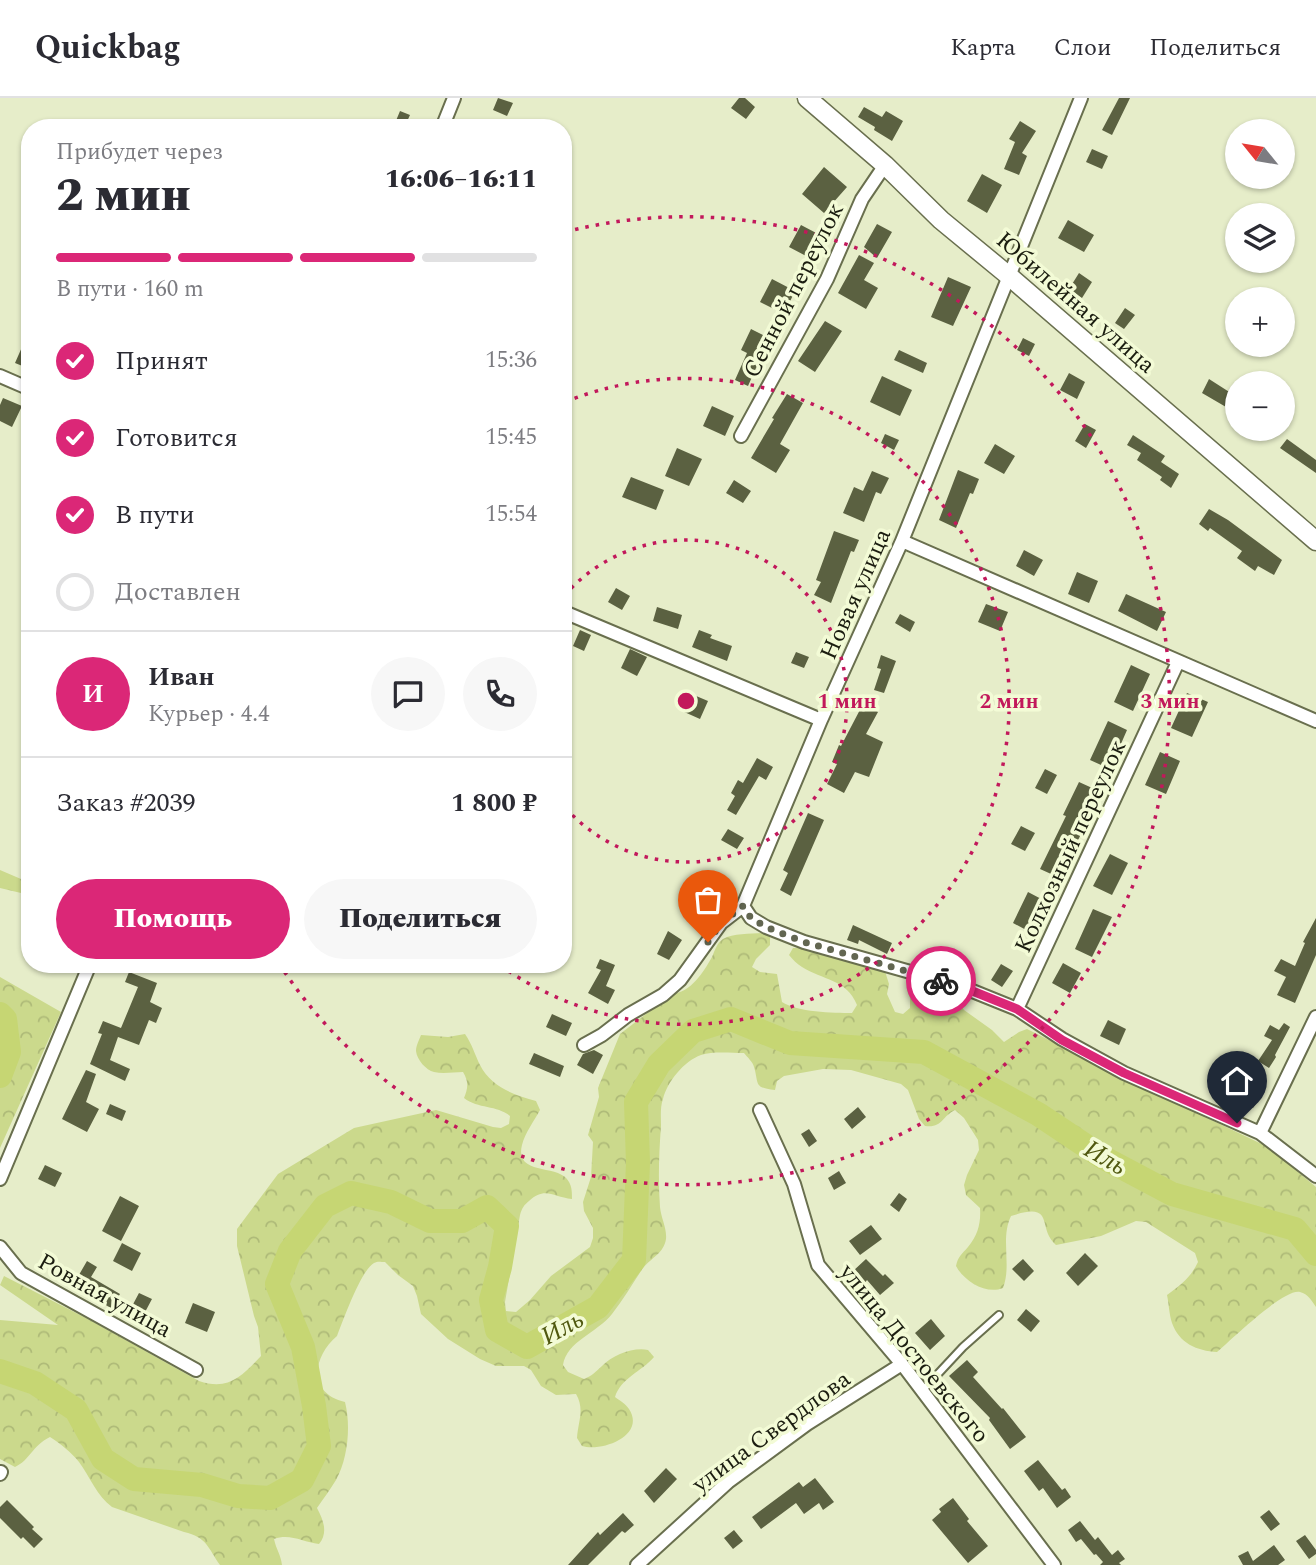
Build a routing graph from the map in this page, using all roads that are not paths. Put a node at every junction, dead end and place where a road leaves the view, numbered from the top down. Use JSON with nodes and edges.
{"nodes":[{"id":1,"x":454,"y":98,"type":"edge"},
{"id":2,"x":807,"y":98,"type":"edge"},
{"id":3,"x":1081,"y":98,"type":"edge"},
{"id":4,"x":446,"y":119,"type":"edge"},
{"id":5,"x":885,"y":165,"type":"junction"},
{"id":6,"x":1009,"y":276,"type":"junction"},
{"id":7,"x":0,"y":376,"type":"edge"},
{"id":8,"x":21,"y":385,"type":"edge"},
{"id":9,"x":741,"y":436,"type":"dead end"},
{"id":10,"x":902,"y":541,"type":"junction"},
{"id":11,"x":1316,"y":541,"type":"edge"},
{"id":12,"x":572,"y":615,"type":"edge"},
{"id":13,"x":1178,"y":662,"type":"junction"},
{"id":14,"x":821,"y":720,"type":"junction"},
{"id":15,"x":1316,"y":721,"type":"edge"},
{"id":16,"x":743,"y":906,"type":"junction"},
{"id":17,"x":86,"y":973,"type":"edge"},
{"id":18,"x":1017,"y":1009,"type":"junction"},
{"id":19,"x":1316,"y":1017,"type":"edge"},
{"id":20,"x":584,"y":1045,"type":"dead end"},
{"id":21,"x":760,"y":1110,"type":"dead end"},
{"id":22,"x":1260,"y":1133,"type":"junction"},
{"id":23,"x":1316,"y":1176,"type":"edge"},
{"id":24,"x":0,"y":1179,"type":"edge"},
{"id":25,"x":0,"y":1247,"type":"edge"},
{"id":26,"x":999,"y":1314,"type":"dead end"},
{"id":27,"x":902,"y":1364,"type":"junction"},
{"id":28,"x":196,"y":1370,"type":"dead end"},
{"id":29,"x":922,"y":1391,"type":"junction"},
{"id":30,"x":637,"y":1565,"type":"edge"},
{"id":31,"x":1054,"y":1565,"type":"edge"}],
"edges":[{"from":1,"to":4,"type":"street"},
{"from":2,"to":5,"type":"street","name":"Юбилейная улица"},
{"from":3,"to":6,"type":"street","name":"Новая улица"},
{"from":5,"to":6,"type":"street","name":"Юбилейная улица"},
{"from":5,"to":9,"type":"street","name":"Сенной переулок"},
{"from":6,"to":10,"type":"street","name":"Новая улица"},
{"from":6,"to":11,"type":"street","name":"Юбилейная улица"},
{"from":7,"to":8,"type":"street"},
{"from":10,"to":13,"type":"street"},
{"from":10,"to":14,"type":"street","name":"Новая улица"},
{"from":12,"to":14,"type":"street"},
{"from":13,"to":15,"type":"street"},
{"from":13,"to":18,"type":"street","name":"Колхозный переулок"},
{"from":14,"to":16,"type":"street","name":"Новая улица"},
{"from":16,"to":18,"type":"street"},
{"from":16,"to":20,"type":"street","name":"Новая улица"},
{"from":17,"to":24,"type":"street"},
{"from":18,"to":22,"type":"street"},
{"from":19,"to":22,"type":"street"},
{"from":21,"to":27,"type":"street","name":"улица Достоевского"},
{"from":22,"to":23,"type":"street"},
{"from":25,"to":28,"type":"street","name":"Ровная улица"},
{"from":26,"to":29,"type":"lane"},
{"from":27,"to":29,"type":"street","name":"улица Достоевского"},
{"from":27,"to":30,"type":"street","name":"улица Свердлова"},
{"from":29,"to":31,"type":"street","name":"улица Достоевского"}]}
